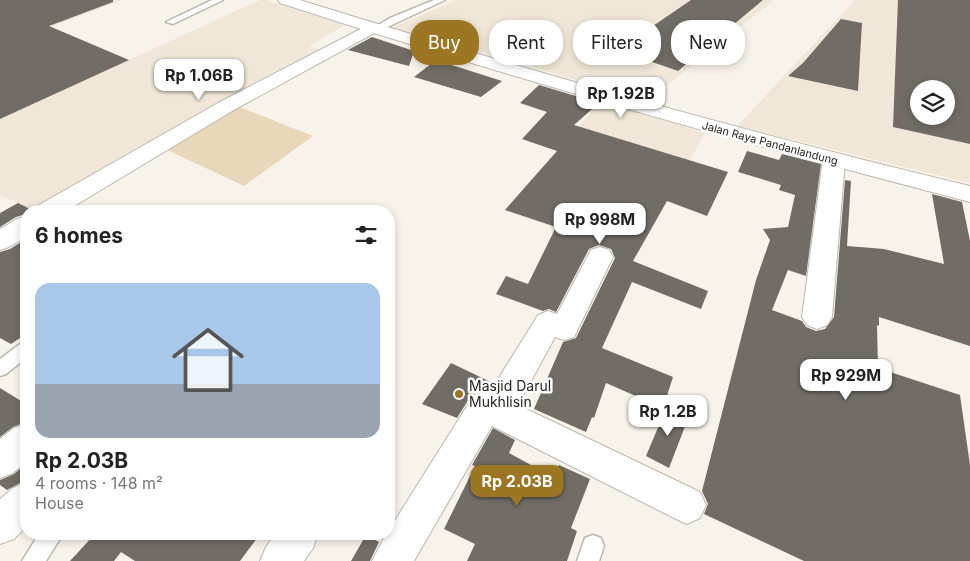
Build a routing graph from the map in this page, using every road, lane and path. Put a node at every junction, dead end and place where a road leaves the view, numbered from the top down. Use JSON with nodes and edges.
{"nodes":[{"id":1,"x":219,"y":0,"type":"edge"},
{"id":2,"x":285,"y":0,"type":"edge"},
{"id":3,"x":441,"y":0,"type":"edge"},
{"id":4,"x":170,"y":22,"type":"dead end"},
{"id":5,"x":374,"y":28,"type":"junction"},
{"id":6,"x":834,"y":160,"type":"junction"},
{"id":7,"x":970,"y":194,"type":"edge"},
{"id":8,"x":58,"y":205,"type":"edge"},
{"id":9,"x":20,"y":229,"type":"edge"},
{"id":10,"x":0,"y":242,"type":"edge"},
{"id":11,"x":600,"y":257,"type":"dead end"},
{"id":12,"x":817,"y":317,"type":"dead end"},
{"id":13,"x":20,"y":354,"type":"edge"},
{"id":14,"x":0,"y":369,"type":"edge"},
{"id":15,"x":497,"y":411,"type":"junction"},
{"id":16,"x":20,"y":445,"type":"edge"},
{"id":17,"x":0,"y":461,"type":"edge"},
{"id":18,"x":687,"y":505,"type":"dead end"},
{"id":19,"x":20,"y":506,"type":"edge"},
{"id":20,"x":0,"y":525,"type":"edge"},
{"id":21,"x":48,"y":540,"type":"edge"},
{"id":22,"x":295,"y":540,"type":"edge"},
{"id":23,"x":33,"y":561,"type":"edge"},
{"id":24,"x":280,"y":561,"type":"edge"},
{"id":25,"x":392,"y":561,"type":"edge"}],
"edges":[{"from":1,"to":4,"type":"lane"},
{"from":2,"to":5,"type":"street","name":"Jalan Raya Pandanlandung"},
{"from":3,"to":5,"type":"lane"},
{"from":5,"to":6,"type":"street","name":"Jalan Raya Pandanlandung"},
{"from":5,"to":8,"type":"street"},
{"from":6,"to":7,"type":"street","name":"Jalan Raya Pandanlandung"},
{"from":6,"to":12,"type":"street"},
{"from":9,"to":10,"type":"street"},
{"from":11,"to":15,"type":"street"},
{"from":13,"to":14,"type":"lane"},
{"from":15,"to":18,"type":"street"},
{"from":15,"to":25,"type":"street"},
{"from":16,"to":17,"type":"street"},
{"from":19,"to":20,"type":"street"},
{"from":21,"to":23,"type":"lane"},
{"from":22,"to":24,"type":"street"}]}
